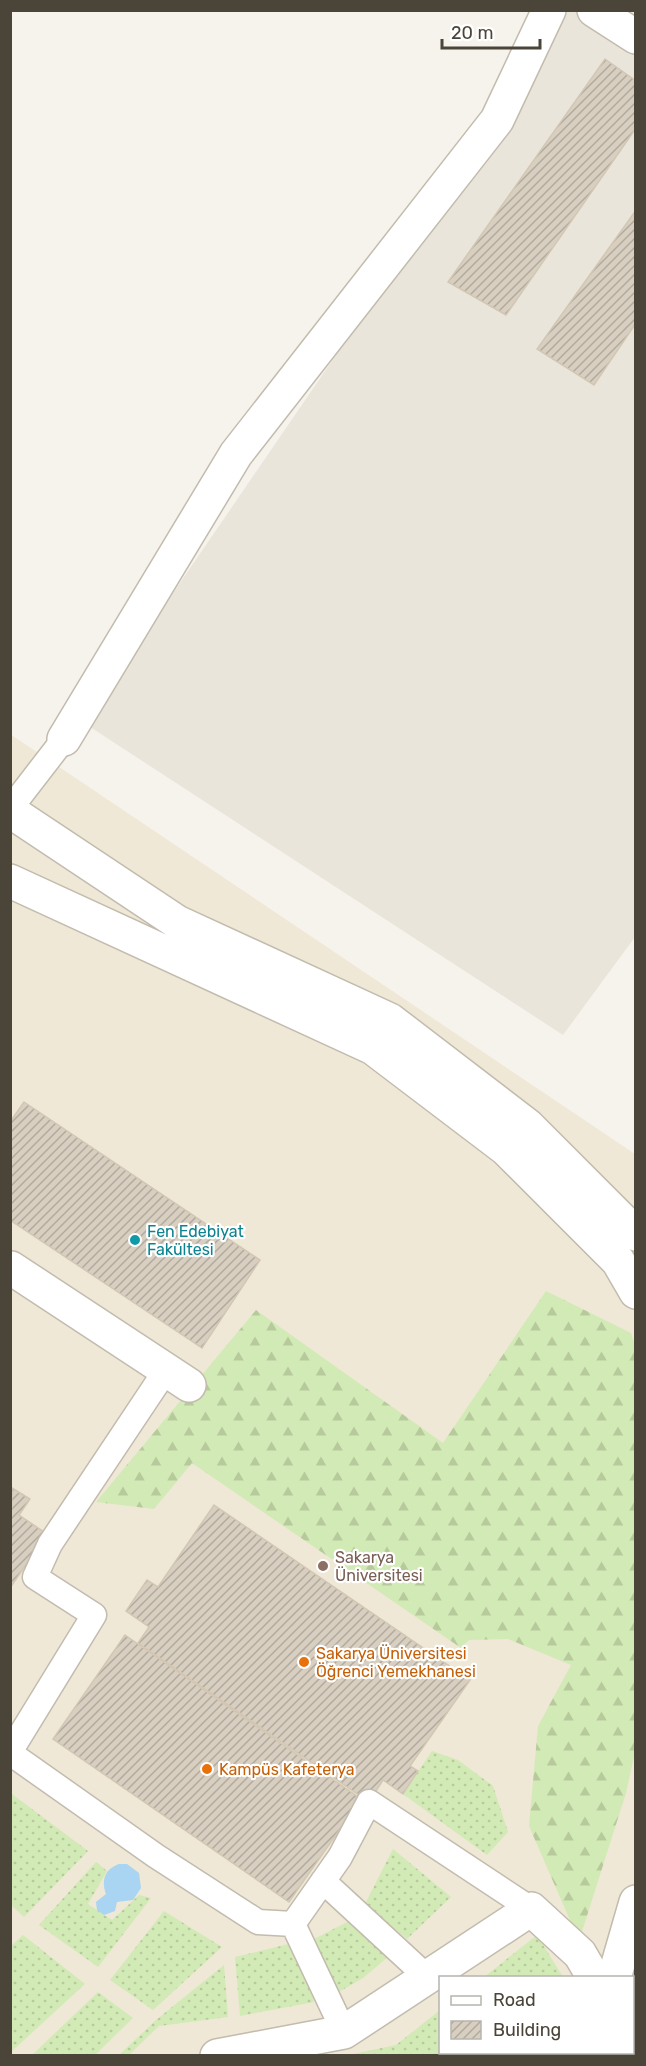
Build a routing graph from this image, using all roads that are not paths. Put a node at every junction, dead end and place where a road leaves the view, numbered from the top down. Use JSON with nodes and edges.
{"nodes":[{"id":1,"x":549,"y":10,"type":"edge"},
{"id":2,"x":594,"y":10,"type":"edge"},
{"id":3,"x":636,"y":37,"type":"edge"},
{"id":4,"x":64,"y":739,"type":"joint"},
{"id":5,"x":10,"y":810,"type":"edge"},
{"id":6,"x":10,"y":881,"type":"edge"},
{"id":7,"x":636,"y":1234,"type":"edge"},
{"id":8,"x":11,"y":1268,"type":"edge"},
{"id":9,"x":636,"y":1292,"type":"edge"},
{"id":10,"x":177,"y":1378,"type":"joint"},
{"id":11,"x":10,"y":1753,"type":"edge"},
{"id":12,"x":323,"y":1881,"type":"junction"},
{"id":13,"x":636,"y":1902,"type":"edge"},
{"id":14,"x":531,"y":1909,"type":"junction"},
{"id":15,"x":293,"y":1924,"type":"junction"},
{"id":16,"x":593,"y":1976,"type":"edge"},
{"id":17,"x":614,"y":1976,"type":"edge"},
{"id":18,"x":427,"y":1977,"type":"junction"},
{"id":19,"x":344,"y":2032,"type":"junction"},
{"id":20,"x":233,"y":2054,"type":"edge"}],
"edges":[{"from":1,"to":4,"type":"street"},
{"from":2,"to":3,"type":"street"},
{"from":4,"to":5,"type":"street"},
{"from":5,"to":7,"type":"street"},
{"from":6,"to":9,"type":"street"},
{"from":8,"to":10,"type":"street"},
{"from":10,"to":11,"type":"street"},
{"from":11,"to":15,"type":"street"},
{"from":12,"to":14,"type":"street"},
{"from":12,"to":15,"type":"street"},
{"from":12,"to":18,"type":"street"},
{"from":13,"to":17,"type":"street"},
{"from":14,"to":16,"type":"street"},
{"from":14,"to":18,"type":"street"},
{"from":15,"to":19,"type":"street"},
{"from":18,"to":19,"type":"street"},
{"from":19,"to":20,"type":"street"}]}
